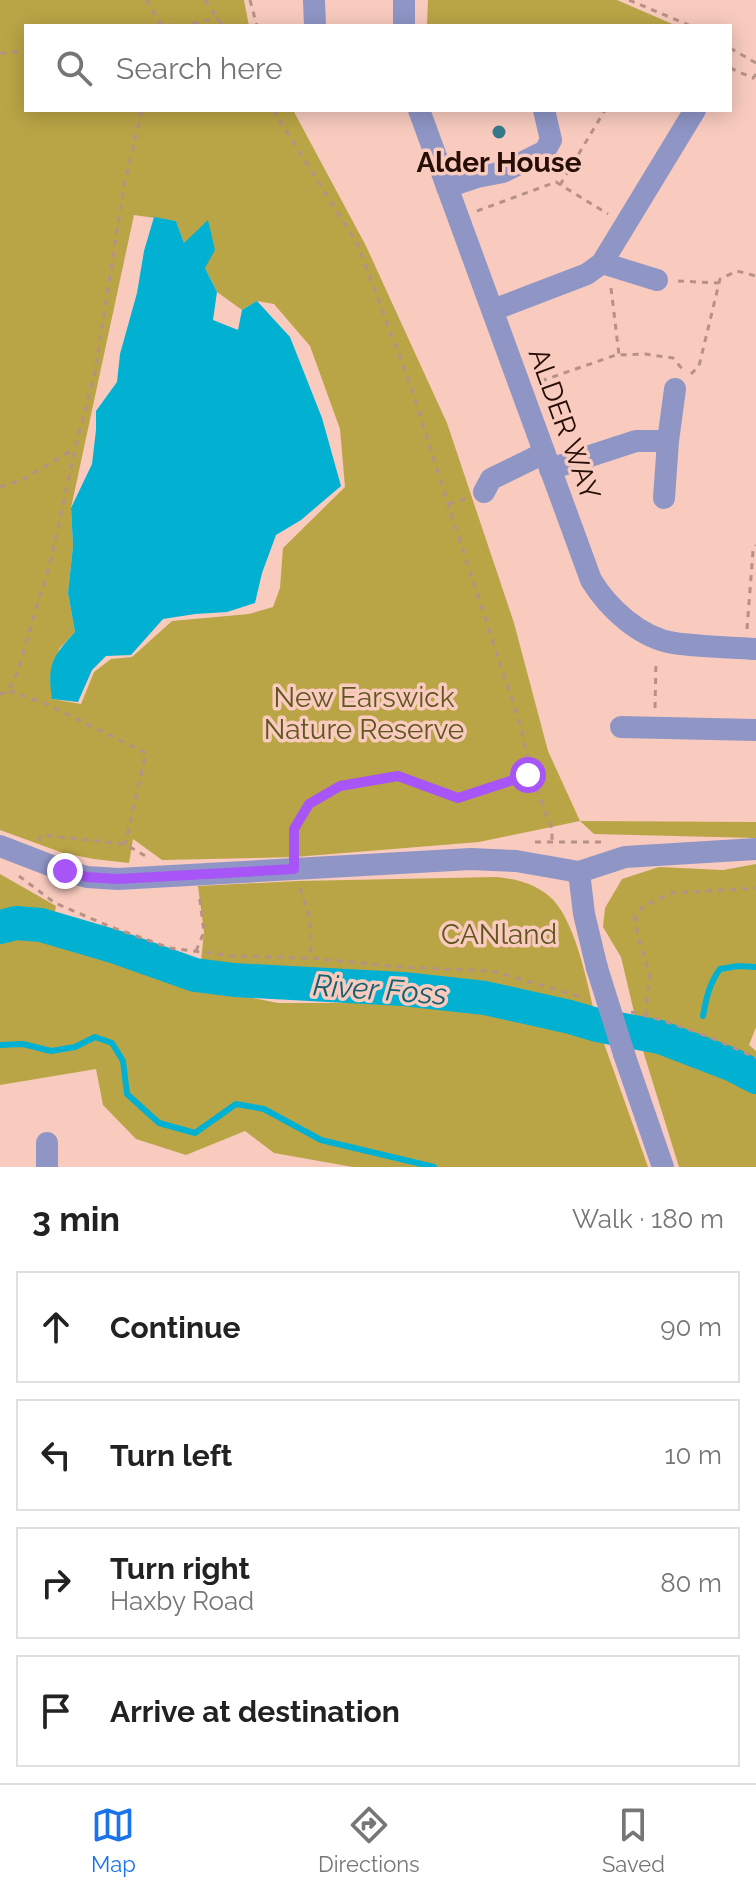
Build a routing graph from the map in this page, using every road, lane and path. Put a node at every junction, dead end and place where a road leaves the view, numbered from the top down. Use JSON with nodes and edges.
{"nodes":[{"id":1,"x":146,"y":0,"type":"edge"},
{"id":2,"x":205,"y":0,"type":"edge"},
{"id":3,"x":250,"y":0,"type":"edge"},
{"id":4,"x":314,"y":0,"type":"edge"},
{"id":5,"x":404,"y":0,"type":"edge"},
{"id":6,"x":629,"y":0,"type":"edge"},
{"id":7,"x":637,"y":1,"type":"edge"},
{"id":8,"x":218,"y":18,"type":"junction"},
{"id":9,"x":160,"y":24,"type":"edge"},
{"id":10,"x":189,"y":24,"type":"edge"},
{"id":11,"x":222,"y":24,"type":"edge"},
{"id":12,"x":256,"y":24,"type":"edge"},
{"id":13,"x":315,"y":24,"type":"edge"},
{"id":14,"x":404,"y":24,"type":"edge"},
{"id":15,"x":687,"y":24,"type":"edge"},
{"id":16,"x":732,"y":49,"type":"edge"},
{"id":17,"x":24,"y":51,"type":"edge"},
{"id":18,"x":0,"y":53,"type":"edge"},
{"id":19,"x":756,"y":63,"type":"edge"},
{"id":20,"x":732,"y":69,"type":"edge"},
{"id":21,"x":756,"y":74,"type":"edge"},
{"id":22,"x":142,"y":112,"type":"edge"},
{"id":23,"x":276,"y":112,"type":"edge"},
{"id":24,"x":420,"y":112,"type":"edge"},
{"id":25,"x":544,"y":112,"type":"edge"},
{"id":26,"x":604,"y":112,"type":"edge"},
{"id":27,"x":694,"y":112,"type":"edge"},
{"id":28,"x":560,"y":185,"type":"junction"},
{"id":29,"x":447,"y":187,"type":"junction"},
{"id":30,"x":459,"y":218,"type":"junction"},
{"id":31,"x":625,"y":225,"type":"junction"},
{"id":32,"x":606,"y":265,"type":"junction"},
{"id":33,"x":756,"y":276,"type":"edge"},
{"id":34,"x":657,"y":280,"type":"joint"},
{"id":35,"x":719,"y":283,"type":"junction"},
{"id":36,"x":493,"y":310,"type":"junction"},
{"id":37,"x":619,"y":355,"type":"junction"},
{"id":38,"x":520,"y":388,"type":"junction"},
{"id":39,"x":675,"y":389,"type":"dead end"},
{"id":40,"x":668,"y":441,"type":"junction"},
{"id":41,"x":75,"y":449,"type":"junction"},
{"id":42,"x":547,"y":461,"type":"junction"},
{"id":43,"x":0,"y":487,"type":"edge"},
{"id":44,"x":484,"y":492,"type":"dead end"},
{"id":45,"x":664,"y":498,"type":"dead end"},
{"id":46,"x":756,"y":545,"type":"edge"},
{"id":47,"x":657,"y":637,"type":"junction"},
{"id":48,"x":750,"y":649,"type":"edge"},
{"id":49,"x":9,"y":691,"type":"junction"},
{"id":50,"x":0,"y":694,"type":"edge"},
{"id":51,"x":621,"y":727,"type":"dead end"},
{"id":52,"x":655,"y":728,"type":"junction"},
{"id":53,"x":756,"y":730,"type":"edge"},
{"id":54,"x":531,"y":773,"type":"junction"},
{"id":55,"x":552,"y":829,"type":"dead end"},
{"id":56,"x":526,"y":842,"type":"dead end"},
{"id":57,"x":610,"y":842,"type":"dead end"},
{"id":58,"x":125,"y":844,"type":"junction"},
{"id":59,"x":0,"y":846,"type":"edge"},
{"id":60,"x":756,"y":849,"type":"edge"},
{"id":61,"x":31,"y":859,"type":"junction"},
{"id":62,"x":294,"y":869,"type":"junction"},
{"id":63,"x":10,"y":870,"type":"dead end"},
{"id":64,"x":579,"y":872,"type":"junction"},
{"id":65,"x":197,"y":875,"type":"junction"},
{"id":66,"x":160,"y":877,"type":"junction"},
{"id":67,"x":756,"y":888,"type":"edge"},
{"id":68,"x":196,"y":951,"type":"junction"},
{"id":69,"x":311,"y":958,"type":"junction"},
{"id":70,"x":589,"y":999,"type":"dead end"},
{"id":71,"x":631,"y":1012,"type":"dead end"},
{"id":72,"x":646,"y":1015,"type":"junction"},
{"id":73,"x":756,"y":1058,"type":"edge"},
{"id":74,"x":47,"y":1143,"type":"dead end"},
{"id":75,"x":47,"y":1167,"type":"edge"},
{"id":76,"x":663,"y":1167,"type":"edge"}],
"edges":[{"from":1,"to":9,"type":"path"},
{"from":2,"to":8,"type":"path"},
{"from":3,"to":12,"type":"path"},
{"from":4,"to":13,"type":"street"},
{"from":5,"to":14,"type":"street"},
{"from":6,"to":7,"type":"path"},
{"from":7,"to":15,"type":"path"},
{"from":8,"to":10,"type":"path"},
{"from":8,"to":11,"type":"path"},
{"from":16,"to":19,"type":"path"},
{"from":17,"to":18,"type":"path"},
{"from":20,"to":21,"type":"path"},
{"from":22,"to":41,"type":"path"},
{"from":23,"to":54,"type":"path"},
{"from":24,"to":29,"type":"street","name":"ALDER WAY"},
{"from":25,"to":29,"type":"street"},
{"from":26,"to":28,"type":"path"},
{"from":27,"to":31,"type":"street"},
{"from":28,"to":30,"type":"path"},
{"from":28,"to":31,"type":"path"},
{"from":29,"to":30,"type":"street","name":"ALDER WAY"},
{"from":30,"to":36,"type":"street","name":"ALDER WAY"},
{"from":31,"to":32,"type":"street"},
{"from":32,"to":34,"type":"street"},
{"from":32,"to":36,"type":"street"},
{"from":32,"to":37,"type":"path"},
{"from":33,"to":35,"type":"path"},
{"from":34,"to":35,"type":"path"},
{"from":35,"to":37,"type":"path"},
{"from":36,"to":38,"type":"street","name":"ALDER WAY"},
{"from":37,"to":38,"type":"path"},
{"from":38,"to":42,"type":"street","name":"ALDER WAY"},
{"from":39,"to":40,"type":"street"},
{"from":40,"to":42,"type":"street"},
{"from":40,"to":45,"type":"street"},
{"from":41,"to":43,"type":"path"},
{"from":41,"to":49,"type":"path"},
{"from":42,"to":44,"type":"street"},
{"from":42,"to":47,"type":"street","name":"ALDER WAY"},
{"from":46,"to":48,"type":"path"},
{"from":47,"to":48,"type":"street","name":"ALDER WAY"},
{"from":47,"to":52,"type":"path"},
{"from":49,"to":50,"type":"path"},
{"from":49,"to":58,"type":"path"},
{"from":51,"to":52,"type":"street"},
{"from":52,"to":53,"type":"street"},
{"from":54,"to":55,"type":"path"},
{"from":54,"to":62,"type":"path"},
{"from":56,"to":57,"type":"path"},
{"from":58,"to":61,"type":"path"},
{"from":58,"to":66,"type":"path"},
{"from":59,"to":61,"type":"street"},
{"from":60,"to":64,"type":"street"},
{"from":61,"to":66,"type":"street"},
{"from":62,"to":64,"type":"street"},
{"from":62,"to":65,"type":"street"},
{"from":62,"to":69,"type":"path"},
{"from":63,"to":68,"type":"path"},
{"from":64,"to":76,"type":"street","bridge":true},
{"from":65,"to":66,"type":"street"},
{"from":65,"to":68,"type":"path"},
{"from":67,"to":72,"type":"path"},
{"from":68,"to":69,"type":"path"},
{"from":69,"to":70,"type":"path"},
{"from":71,"to":72,"type":"path"},
{"from":72,"to":73,"type":"path"},
{"from":74,"to":75,"type":"street"}]}
